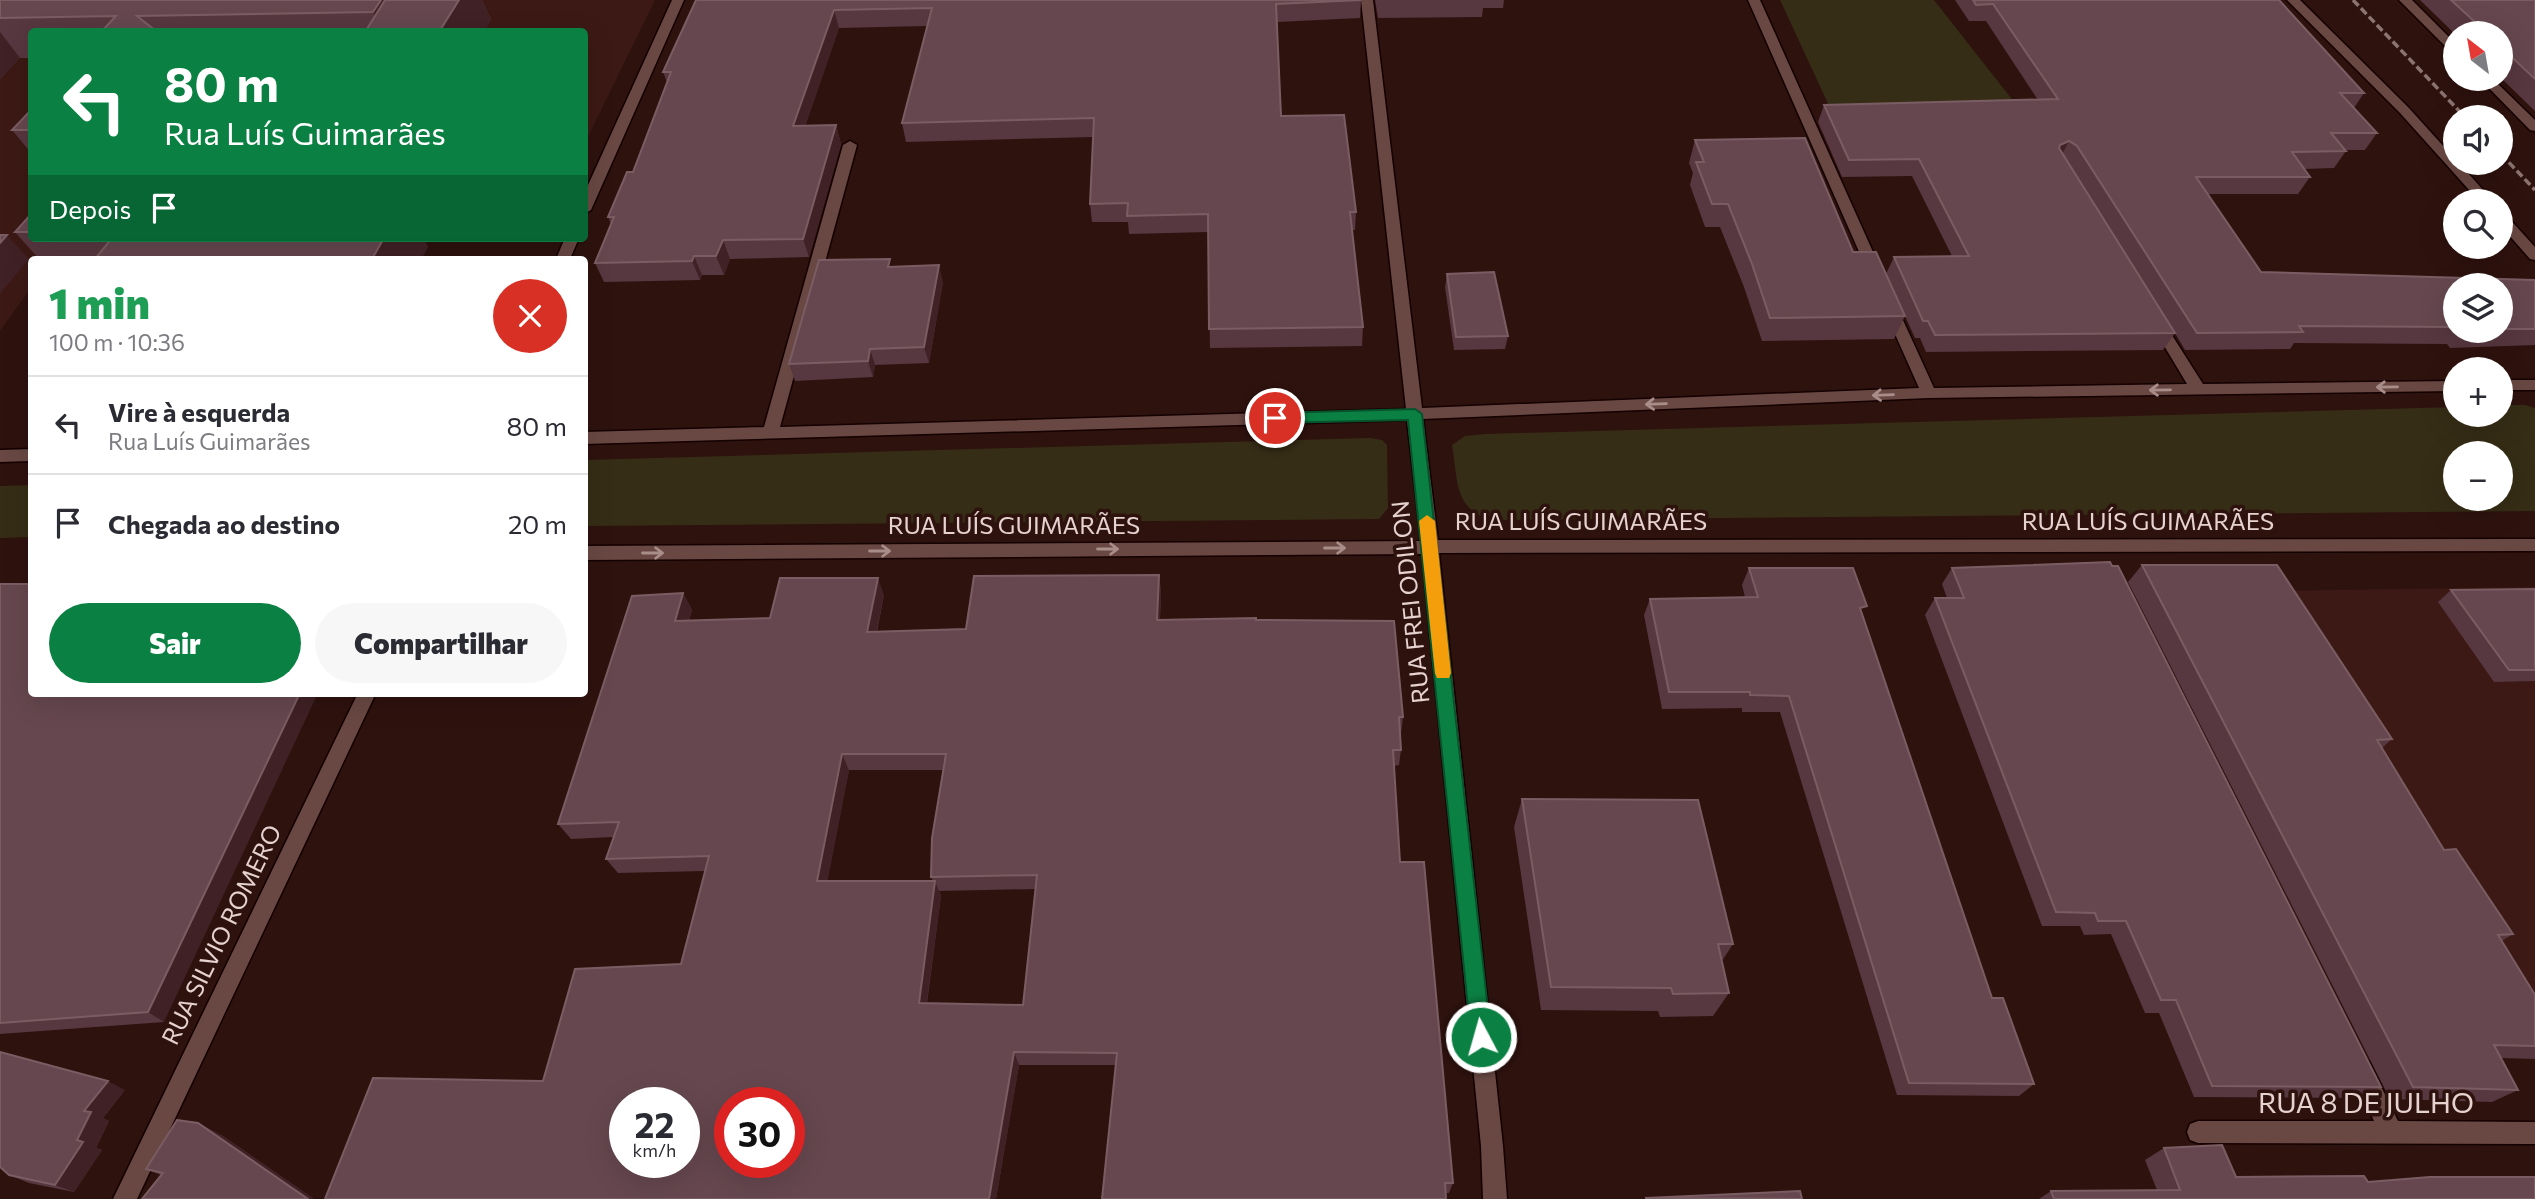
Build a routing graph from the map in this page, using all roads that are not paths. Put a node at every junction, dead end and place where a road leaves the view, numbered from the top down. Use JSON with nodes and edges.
{"nodes":[{"id":1,"x":678,"y":0,"type":"edge"},
{"id":2,"x":1367,"y":0,"type":"edge"},
{"id":3,"x":1754,"y":0,"type":"edge"},
{"id":4,"x":2293,"y":0,"type":"edge"},
{"id":5,"x":2406,"y":0,"type":"edge"},
{"id":6,"x":2443,"y":37,"type":"edge"},
{"id":7,"x":2498,"y":91,"type":"edge"},
{"id":8,"x":2535,"y":127,"type":"edge"},
{"id":9,"x":850,"y":145,"type":"dead end"},
{"id":10,"x":2475,"y":189,"type":"edge"},
{"id":11,"x":588,"y":201,"type":"edge"},
{"id":12,"x":2513,"y":231,"type":"edge"},
{"id":13,"x":2535,"y":256,"type":"edge"},
{"id":14,"x":2147,"y":306,"type":"edge"},
{"id":15,"x":2513,"y":385,"type":"edge"},
{"id":16,"x":2535,"y":385,"type":"edge"},
{"id":17,"x":2443,"y":386,"type":"edge"},
{"id":18,"x":2198,"y":389,"type":"junction"},
{"id":19,"x":1928,"y":393,"type":"junction"},
{"id":20,"x":1415,"y":414,"type":"junction"},
{"id":21,"x":771,"y":432,"type":"junction"},
{"id":22,"x":588,"y":438,"type":"edge"},
{"id":23,"x":28,"y":455,"type":"edge"},
{"id":24,"x":0,"y":456,"type":"edge"},
{"id":25,"x":2535,"y":545,"type":"edge"},
{"id":26,"x":2098,"y":546,"type":"junction"},
{"id":27,"x":1430,"y":547,"type":"junction"},
{"id":28,"x":588,"y":553,"type":"edge"},
{"id":29,"x":2111,"y":571,"type":"edge"},
{"id":30,"x":365,"y":697,"type":"edge"},
{"id":31,"x":2354,"y":1058,"type":"edge"},
{"id":32,"x":2198,"y":1132,"type":"dead end"},
{"id":33,"x":2392,"y":1133,"type":"junction"},
{"id":34,"x":2535,"y":1133,"type":"edge"},
{"id":35,"x":125,"y":1199,"type":"edge"},
{"id":36,"x":1495,"y":1199,"type":"edge"}],
"edges":[{"from":1,"to":11,"type":"street"},
{"from":2,"to":20,"type":"street","name":"RUA FREI ODILON"},
{"from":3,"to":19,"type":"street"},
{"from":4,"to":10,"type":"street"},
{"from":5,"to":6,"type":"street"},
{"from":7,"to":8,"type":"street"},
{"from":9,"to":21,"type":"street"},
{"from":12,"to":13,"type":"street"},
{"from":14,"to":18,"type":"street"},
{"from":15,"to":16,"type":"street"},
{"from":17,"to":18,"type":"street","one_way":true},
{"from":18,"to":19,"type":"street","one_way":true},
{"from":19,"to":20,"type":"street","one_way":true},
{"from":20,"to":21,"type":"street"},
{"from":20,"to":27,"type":"street","name":"RUA FREI ODILON"},
{"from":21,"to":22,"type":"street"},
{"from":23,"to":24,"type":"street"},
{"from":25,"to":26,"type":"street","name":"RUA LUÍS GUIMARÃES"},
{"from":26,"to":27,"type":"street","name":"RUA LUÍS GUIMARÃES"},
{"from":26,"to":29,"type":"street"},
{"from":28,"to":27,"type":"street","name":"RUA LUÍS GUIMARÃES","one_way":true},
{"from":27,"to":36,"type":"street","name":"RUA FREI ODILON"},
{"from":30,"to":35,"type":"street","name":"RUA SILVIO ROMERO"},
{"from":31,"to":33,"type":"street"},
{"from":32,"to":33,"type":"street","name":"RUA 8 DE JULHO"},
{"from":33,"to":34,"type":"street","name":"RUA 8 DE JULHO"}]}
